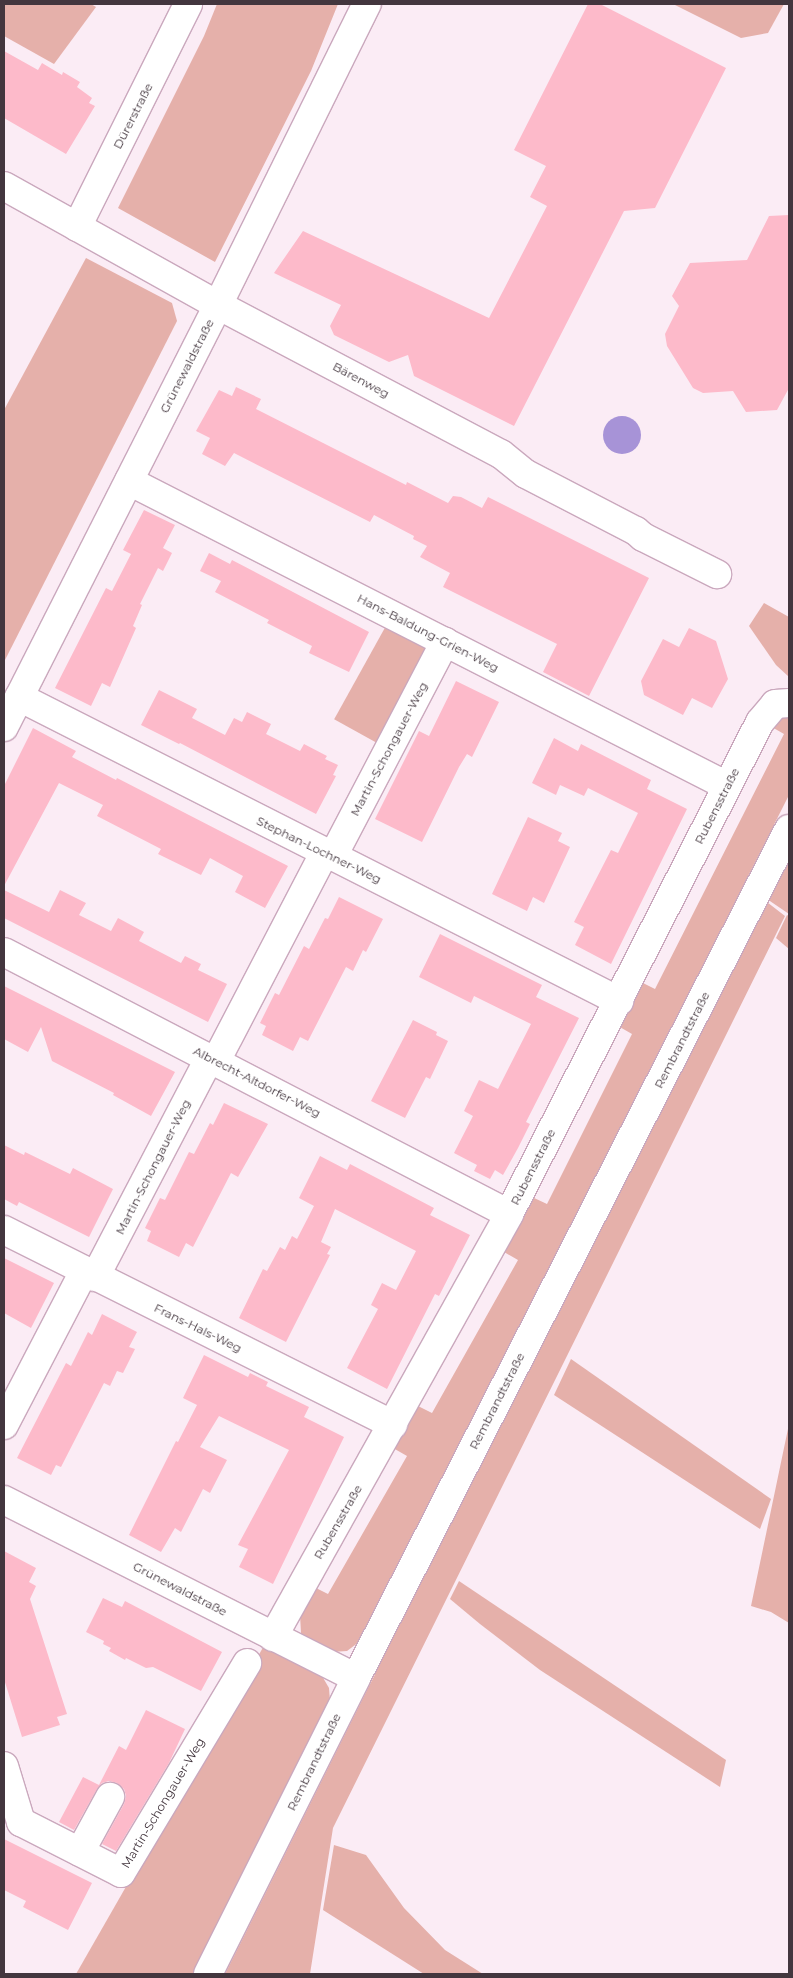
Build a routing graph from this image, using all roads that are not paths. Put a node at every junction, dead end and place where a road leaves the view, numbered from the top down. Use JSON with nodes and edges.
{"nodes":[{"id":1,"x":188,"y":4,"type":"edge"},
{"id":2,"x":367,"y":4,"type":"edge"},
{"id":3,"x":4,"y":186,"type":"edge"},
{"id":4,"x":77,"y":227,"type":"junction"},
{"id":5,"x":218,"y":305,"type":"junction"},
{"id":6,"x":129,"y":480,"type":"junction"},
{"id":7,"x":717,"y":574,"type":"dead end"},
{"id":8,"x":445,"y":642,"type":"junction"},
{"id":9,"x":19,"y":697,"type":"junction"},
{"id":10,"x":789,"y":702,"type":"edge"},
{"id":11,"x":4,"y":728,"type":"edge"},
{"id":12,"x":727,"y":786,"type":"junction"},
{"id":13,"x":789,"y":829,"type":"edge"},
{"id":14,"x":329,"y":854,"type":"junction"},
{"id":15,"x":4,"y":952,"type":"edge"},
{"id":16,"x":619,"y":1001,"type":"junction"},
{"id":17,"x":213,"y":1059,"type":"junction"},
{"id":18,"x":509,"y":1214,"type":"junction"},
{"id":19,"x":4,"y":1230,"type":"edge"},
{"id":20,"x":90,"y":1274,"type":"junction"},
{"id":21,"x":4,"y":1425,"type":"edge"},
{"id":22,"x":393,"y":1425,"type":"junction"},
{"id":23,"x":4,"y":1500,"type":"edge"},
{"id":24,"x":273,"y":1637,"type":"junction"},
{"id":25,"x":247,"y":1664,"type":"dead end"},
{"id":26,"x":356,"y":1678,"type":"junction"},
{"id":27,"x":4,"y":1766,"type":"edge"},
{"id":28,"x":110,"y":1797,"type":"dead end"},
{"id":29,"x":80,"y":1852,"type":"junction"},
{"id":30,"x":208,"y":1974,"type":"edge"}],
"edges":[{"from":1,"to":4,"type":"street","name":"Dürerstraße"},
{"from":2,"to":5,"type":"street","name":"Grünewaldstraße"},
{"from":3,"to":4,"type":"street","name":"Bärenweg"},
{"from":4,"to":5,"type":"street","name":"Bärenweg"},
{"from":5,"to":6,"type":"street","name":"Grünewaldstraße"},
{"from":5,"to":7,"type":"street","name":"Bärenweg"},
{"from":6,"to":8,"type":"street","name":"Hans-Baldung-Grien-Weg"},
{"from":6,"to":9,"type":"street","name":"Grünewaldstraße"},
{"from":8,"to":12,"type":"street","name":"Hans-Baldung-Grien-Weg"},
{"from":8,"to":14,"type":"street","name":"Martin-Schongauer-Weg"},
{"from":9,"to":11,"type":"street","name":"Grünewaldstraße"},
{"from":9,"to":14,"type":"street","name":"Stephan-Lochner-Weg"},
{"from":10,"to":12,"type":"street","name":"Rubensstraße"},
{"from":12,"to":16,"type":"street","name":"Rubensstraße"},
{"from":13,"to":26,"type":"street","name":"Rembrandtstraße"},
{"from":14,"to":16,"type":"street","name":"Stephan-Lochner-Weg"},
{"from":14,"to":17,"type":"street","name":"Martin-Schongauer-Weg"},
{"from":15,"to":17,"type":"street","name":"Albrecht-Altdorfer-Weg"},
{"from":16,"to":18,"type":"street","name":"Rubensstraße"},
{"from":17,"to":18,"type":"street","name":"Albrecht-Altdorfer-Weg"},
{"from":17,"to":20,"type":"street","name":"Martin-Schongauer-Weg"},
{"from":18,"to":22,"type":"street","name":"Rubensstraße"},
{"from":19,"to":20,"type":"street","name":"Frans-Hals-Weg"},
{"from":20,"to":21,"type":"street","name":"Martin-Schongauer-Weg"},
{"from":20,"to":22,"type":"street","name":"Frans-Hals-Weg"},
{"from":22,"to":24,"type":"street","name":"Rubensstraße"},
{"from":23,"to":24,"type":"street","name":"Grünewaldstraße"},
{"from":24,"to":26,"type":"street","name":"Grünewaldstraße"},
{"from":25,"to":29,"type":"street","name":"Martin-Schongauer-Weg"},
{"from":26,"to":30,"type":"street","name":"Rembrandtstraße"},
{"from":27,"to":29,"type":"street","name":"Martin-Schongauer-Weg"},
{"from":28,"to":29,"type":"street"}]}
